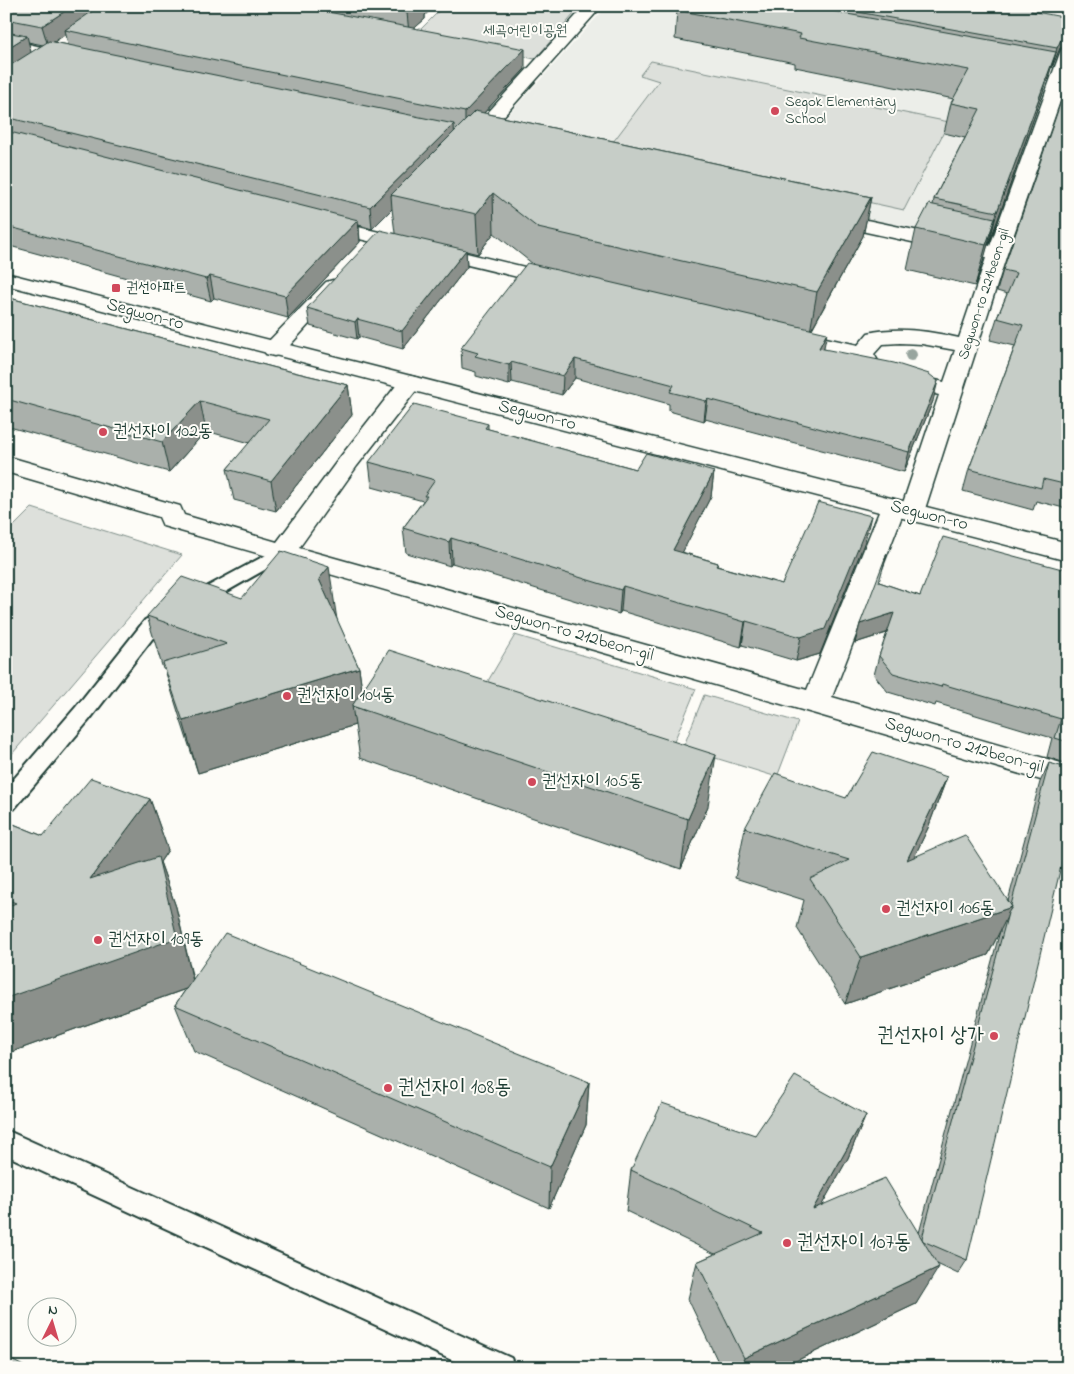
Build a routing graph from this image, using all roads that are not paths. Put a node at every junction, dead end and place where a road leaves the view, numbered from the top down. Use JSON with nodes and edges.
{"nodes":[{"id":1,"x":594,"y":6,"type":"edge"},
{"id":2,"x":6,"y":44,"type":"edge"},
{"id":3,"x":65,"y":44,"type":"edge"},
{"id":4,"x":1068,"y":53,"type":"edge"},
{"id":5,"x":42,"y":59,"type":"junction"},
{"id":6,"x":87,"y":62,"type":"edge"},
{"id":7,"x":521,"y":62,"type":"edge"},
{"id":8,"x":540,"y":65,"type":"junction"},
{"id":9,"x":1055,"y":76,"type":"edge"},
{"id":10,"x":471,"y":142,"type":"junction"},
{"id":11,"x":490,"y":146,"type":"edge"},
{"id":12,"x":455,"y":147,"type":"edge"},
{"id":13,"x":812,"y":214,"type":"edge"},
{"id":14,"x":310,"y":221,"type":"edge"},
{"id":15,"x":997,"y":254,"type":"junction"},
{"id":16,"x":345,"y":273,"type":"edge"},
{"id":17,"x":6,"y":279,"type":"edge"},
{"id":18,"x":572,"y":284,"type":"edge"},
{"id":19,"x":766,"y":330,"type":"edge"},
{"id":20,"x":967,"y":346,"type":"junction"},
{"id":21,"x":274,"y":348,"type":"junction"},
{"id":22,"x":863,"y":353,"type":"junction"},
{"id":23,"x":410,"y":383,"type":"junction"},
{"id":24,"x":952,"y":391,"type":"junction"},
{"id":25,"x":6,"y":464,"type":"edge"},
{"id":26,"x":902,"y":509,"type":"junction"},
{"id":27,"x":283,"y":552,"type":"junction"},
{"id":28,"x":1068,"y":552,"type":"edge"},
{"id":29,"x":816,"y":703,"type":"junction"},
{"id":30,"x":1068,"y":777,"type":"edge"},
{"id":31,"x":6,"y":802,"type":"edge"},
{"id":32,"x":6,"y":1142,"type":"edge"},
{"id":33,"x":501,"y":1368,"type":"edge"}],
"edges":[{"from":1,"to":8,"type":"street"},
{"from":2,"to":5,"type":"street"},
{"from":3,"to":5,"type":"street"},
{"from":4,"to":9,"type":"street","name":"Segwon-ro 221beon-gil"},
{"from":5,"to":6,"type":"street"},
{"from":7,"to":8,"type":"street"},
{"from":8,"to":10,"type":"street"},
{"from":9,"to":15,"type":"street","name":"Segwon-ro 221beon-gil"},
{"from":10,"to":11,"type":"street"},
{"from":10,"to":12,"type":"street"},
{"from":13,"to":15,"type":"street"},
{"from":14,"to":18,"type":"street"},
{"from":15,"to":20,"type":"street","name":"Segwon-ro 221beon-gil"},
{"from":16,"to":21,"type":"street"},
{"from":17,"to":21,"type":"street","name":"Segwon-ro"},
{"from":19,"to":22,"type":"street"},
{"from":20,"to":22,"type":"street"},
{"from":20,"to":24,"type":"street","name":"Segwon-ro 221beon-gil"},
{"from":21,"to":23,"type":"street","name":"Segwon-ro"},
{"from":22,"to":24,"type":"street"},
{"from":23,"to":26,"type":"street","name":"Segwon-ro"},
{"from":23,"to":27,"type":"street"},
{"from":24,"to":26,"type":"street","name":"Segwon-ro 221beon-gil"},
{"from":25,"to":27,"type":"street","name":"Segwon-ro 212beon-gil"},
{"from":26,"to":28,"type":"street","name":"Segwon-ro"},
{"from":26,"to":29,"type":"street","name":"Segwon-ro 221beon-gil"},
{"from":27,"to":29,"type":"street","name":"Segwon-ro 212beon-gil"},
{"from":27,"to":31,"type":"lane"},
{"from":29,"to":30,"type":"street","name":"Segwon-ro 212beon-gil"},
{"from":32,"to":33,"type":"lane"}]}
